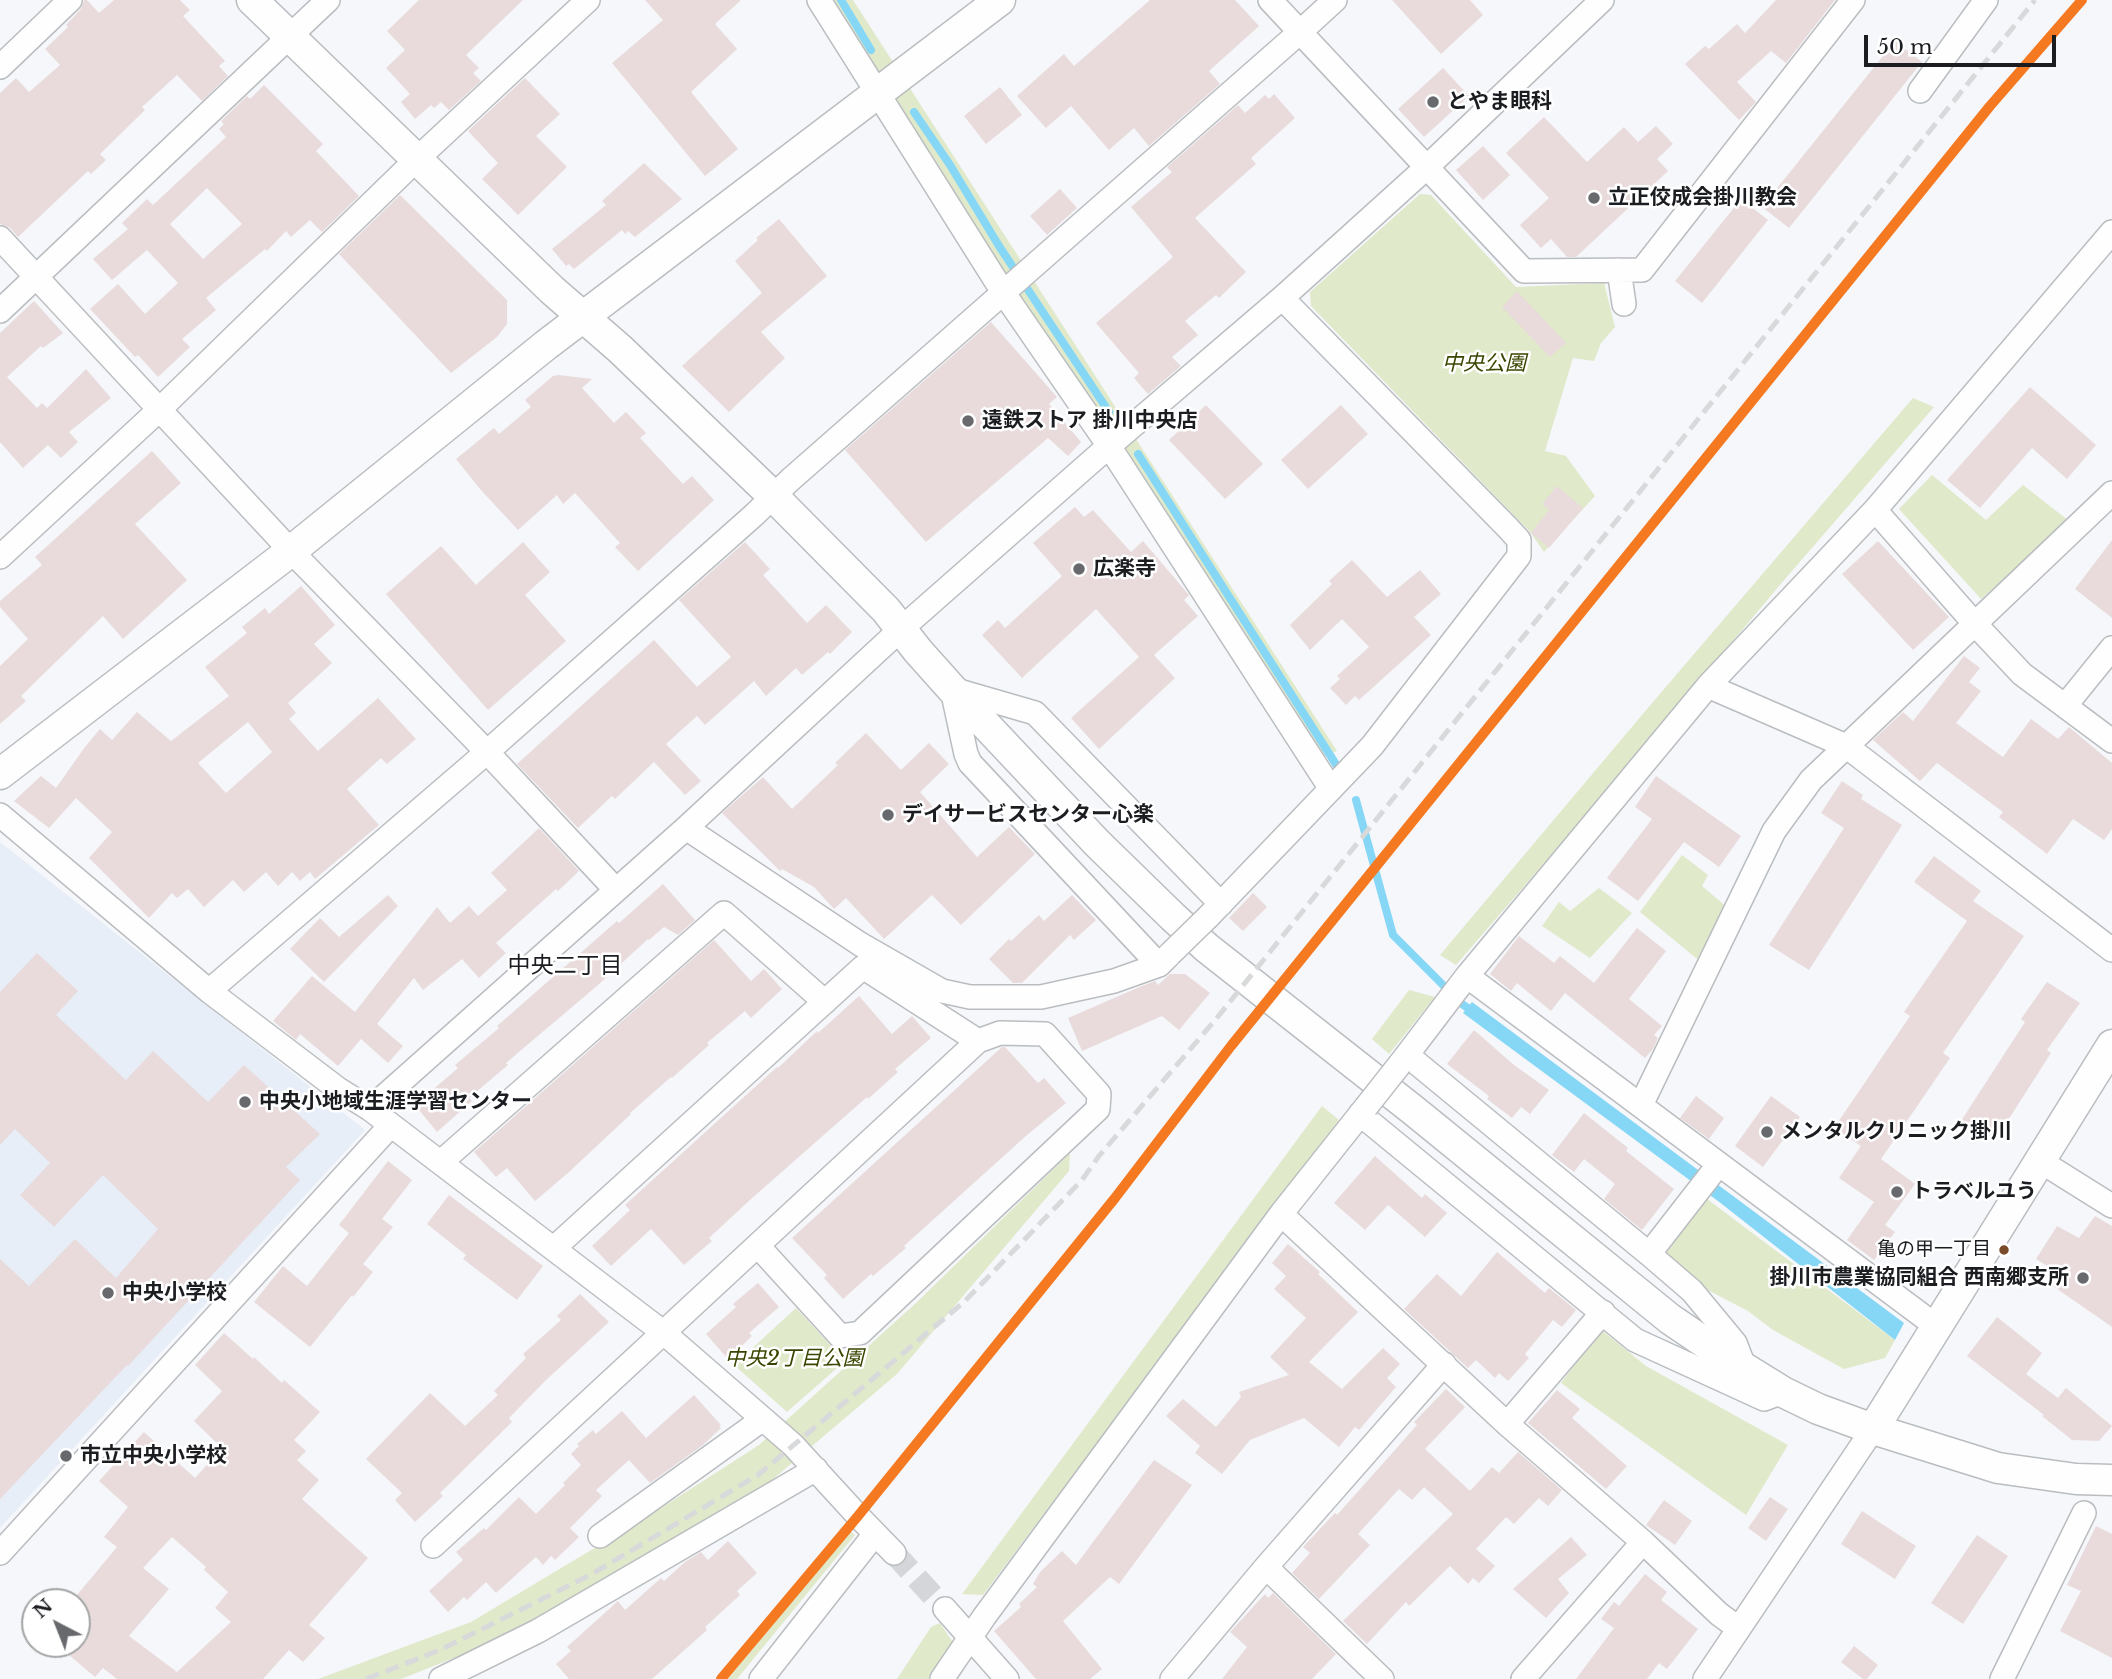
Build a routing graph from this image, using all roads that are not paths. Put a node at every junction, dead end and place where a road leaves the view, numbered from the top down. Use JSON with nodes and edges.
{"nodes":[{"id":1,"x":70,"y":0,"type":"edge"},
{"id":2,"x":252,"y":0,"type":"edge"},
{"id":3,"x":328,"y":0,"type":"edge"},
{"id":4,"x":588,"y":0,"type":"edge"},
{"id":5,"x":819,"y":0,"type":"edge"},
{"id":6,"x":1000,"y":0,"type":"edge"},
{"id":7,"x":1270,"y":0,"type":"edge"},
{"id":8,"x":1335,"y":0,"type":"edge"},
{"id":9,"x":1602,"y":0,"type":"edge"},
{"id":10,"x":1853,"y":0,"type":"edge"},
{"id":11,"x":1986,"y":0,"type":"edge"},
{"id":12,"x":1300,"y":32,"type":"junction"},
{"id":13,"x":289,"y":36,"type":"junction"},
{"id":14,"x":0,"y":67,"type":"edge"},
{"id":15,"x":1920,"y":91,"type":"dead end"},
{"id":16,"x":877,"y":92,"type":"junction"},
{"id":17,"x":417,"y":159,"type":"junction"},
{"id":18,"x":1427,"y":167,"type":"junction"},
{"id":19,"x":2112,"y":232,"type":"edge"},
{"id":20,"x":0,"y":238,"type":"edge"},
{"id":21,"x":1619,"y":270,"type":"junction"},
{"id":22,"x":36,"y":277,"type":"junction"},
{"id":23,"x":1003,"y":292,"type":"junction"},
{"id":24,"x":1282,"y":298,"type":"junction"},
{"id":25,"x":1624,"y":304,"type":"dead end"},
{"id":26,"x":0,"y":311,"type":"edge"},
{"id":27,"x":584,"y":317,"type":"junction"},
{"id":28,"x":160,"y":409,"type":"junction"},
{"id":29,"x":1108,"y":446,"type":"junction"},
{"id":30,"x":2112,"y":493,"type":"edge"},
{"id":31,"x":773,"y":496,"type":"junction"},
{"id":32,"x":1875,"y":510,"type":"junction"},
{"id":33,"x":291,"y":551,"type":"junction"},
{"id":34,"x":0,"y":557,"type":"edge"},
{"id":35,"x":1975,"y":624,"type":"junction"},
{"id":36,"x":901,"y":629,"type":"junction"},
{"id":37,"x":2112,"y":648,"type":"edge"},
{"id":38,"x":1708,"y":686,"type":"junction"},
{"id":39,"x":952,"y":689,"type":"junction"},
{"id":40,"x":2065,"y":706,"type":"junction"},
{"id":41,"x":2112,"y":741,"type":"edge"},
{"id":42,"x":1846,"y":746,"type":"junction"},
{"id":43,"x":487,"y":752,"type":"junction"},
{"id":44,"x":0,"y":774,"type":"edge"},
{"id":45,"x":1338,"y":781,"type":"junction"},
{"id":46,"x":0,"y":815,"type":"edge"},
{"id":47,"x":686,"y":828,"type":"junction"},
{"id":48,"x":616,"y":890,"type":"junction"},
{"id":49,"x":1214,"y":910,"type":"junction"},
{"id":50,"x":2112,"y":950,"type":"edge"},
{"id":51,"x":1165,"y":959,"type":"junction"},
{"id":52,"x":1458,"y":988,"type":"junction"},
{"id":53,"x":209,"y":991,"type":"junction"},
{"id":54,"x":825,"y":1002,"type":"junction"},
{"id":55,"x":978,"y":1041,"type":"junction"},
{"id":56,"x":2112,"y":1045,"type":"edge"},
{"id":57,"x":1404,"y":1059,"type":"junction"},
{"id":58,"x":1641,"y":1105,"type":"junction"},
{"id":59,"x":370,"y":1109,"type":"junction"},
{"id":60,"x":1363,"y":1110,"type":"junction"},
{"id":61,"x":391,"y":1125,"type":"junction"},
{"id":62,"x":2040,"y":1161,"type":"junction"},
{"id":63,"x":441,"y":1162,"type":"junction"},
{"id":64,"x":1715,"y":1168,"type":"junction"},
{"id":65,"x":2112,"y":1206,"type":"edge"},
{"id":66,"x":1281,"y":1214,"type":"junction"},
{"id":67,"x":758,"y":1246,"type":"junction"},
{"id":68,"x":554,"y":1248,"type":"junction"},
{"id":69,"x":1649,"y":1254,"type":"junction"},
{"id":70,"x":1602,"y":1312,"type":"junction"},
{"id":71,"x":1936,"y":1326,"type":"junction"},
{"id":72,"x":664,"y":1334,"type":"junction"},
{"id":73,"x":1444,"y":1364,"type":"junction"},
{"id":74,"x":1745,"y":1370,"type":"junction"},
{"id":75,"x":1783,"y":1392,"type":"junction"},
{"id":76,"x":763,"y":1419,"type":"junction"},
{"id":77,"x":1507,"y":1424,"type":"junction"},
{"id":78,"x":1873,"y":1429,"type":"junction"},
{"id":79,"x":817,"y":1469,"type":"junction"},
{"id":80,"x":2076,"y":1479,"type":"junction"},
{"id":81,"x":2112,"y":1480,"type":"edge"},
{"id":82,"x":2112,"y":1487,"type":"edge"},
{"id":83,"x":2084,"y":1513,"type":"dead end"},
{"id":84,"x":875,"y":1534,"type":"junction"},
{"id":85,"x":600,"y":1536,"type":"dead end"},
{"id":86,"x":1643,"y":1542,"type":"junction"},
{"id":87,"x":433,"y":1546,"type":"dead end"},
{"id":88,"x":0,"y":1553,"type":"edge"},
{"id":89,"x":894,"y":1553,"type":"tunnel mouth"},
{"id":90,"x":1266,"y":1567,"type":"junction"},
{"id":91,"x":945,"y":1609,"type":"tunnel mouth"},
{"id":92,"x":1738,"y":1628,"type":"junction"},
{"id":93,"x":970,"y":1637,"type":"junction"},
{"id":94,"x":440,"y":1679,"type":"edge"},
{"id":95,"x":761,"y":1679,"type":"edge"},
{"id":96,"x":942,"y":1679,"type":"edge"},
{"id":97,"x":1007,"y":1679,"type":"edge"},
{"id":98,"x":1172,"y":1679,"type":"edge"},
{"id":99,"x":1382,"y":1679,"type":"edge"},
{"id":100,"x":1523,"y":1679,"type":"edge"},
{"id":101,"x":1705,"y":1679,"type":"edge"},
{"id":102,"x":2003,"y":1679,"type":"edge"}],
"edges":[{"from":1,"to":14,"type":"street"},
{"from":2,"to":13,"type":"street"},
{"from":3,"to":13,"type":"street"},
{"from":4,"to":17,"type":"street"},
{"from":5,"to":16,"type":"street"},
{"from":6,"to":16,"type":"street"},
{"from":7,"to":12,"type":"street"},
{"from":8,"to":12,"type":"street"},
{"from":9,"to":18,"type":"street"},
{"from":10,"to":21,"type":"street"},
{"from":11,"to":15,"type":"street"},
{"from":12,"to":18,"type":"street"},
{"from":12,"to":23,"type":"street"},
{"from":13,"to":17,"type":"street"},
{"from":13,"to":22,"type":"street"},
{"from":16,"to":23,"type":"street"},
{"from":16,"to":27,"type":"street"},
{"from":17,"to":27,"type":"street"},
{"from":17,"to":28,"type":"street"},
{"from":18,"to":21,"type":"street"},
{"from":18,"to":24,"type":"street"},
{"from":19,"to":32,"type":"street"},
{"from":20,"to":22,"type":"street"},
{"from":21,"to":25,"type":"street"},
{"from":22,"to":26,"type":"street"},
{"from":22,"to":28,"type":"street"},
{"from":23,"to":29,"type":"street"},
{"from":23,"to":31,"type":"street"},
{"from":24,"to":29,"type":"street"},
{"from":24,"to":45,"type":"street"},
{"from":27,"to":31,"type":"street"},
{"from":27,"to":33,"type":"street"},
{"from":28,"to":33,"type":"street"},
{"from":28,"to":34,"type":"street"},
{"from":29,"to":36,"type":"street"},
{"from":29,"to":45,"type":"street"},
{"from":30,"to":35,"type":"street"},
{"from":31,"to":36,"type":"street"},
{"from":31,"to":43,"type":"street"},
{"from":32,"to":35,"type":"street"},
{"from":32,"to":38,"type":"street"},
{"from":33,"to":43,"type":"street"},
{"from":33,"to":44,"type":"street"},
{"from":35,"to":40,"type":"street"},
{"from":35,"to":42,"type":"street"},
{"from":36,"to":39,"type":"street"},
{"from":36,"to":47,"type":"street"},
{"from":37,"to":40,"type":"street"},
{"from":38,"to":42,"type":"street"},
{"from":38,"to":52,"type":"street"},
{"from":39,"to":49,"type":"street"},
{"from":39,"to":51,"type":"street"},
{"from":39,"to":74,"type":"street"},
{"from":40,"to":41,"type":"street"},
{"from":42,"to":50,"type":"street"},
{"from":42,"to":58,"type":"street"},
{"from":43,"to":48,"type":"street"},
{"from":43,"to":53,"type":"street"},
{"from":45,"to":49,"type":"street"},
{"from":46,"to":53,"type":"street"},
{"from":47,"to":48,"type":"street"},
{"from":47,"to":51,"type":"street"},
{"from":48,"to":59,"type":"street"},
{"from":49,"to":51,"type":"street","bridge":true},
{"from":52,"to":57,"type":"street"},
{"from":52,"to":58,"type":"street"},
{"from":53,"to":59,"type":"street"},
{"from":54,"to":55,"type":"street"},
{"from":54,"to":63,"type":"street"},
{"from":54,"to":68,"type":"street"},
{"from":55,"to":67,"type":"street"},
{"from":55,"to":67,"type":"street"},
{"from":56,"to":62,"type":"street"},
{"from":57,"to":60,"type":"street","bridge":true},
{"from":57,"to":69,"type":"street"},
{"from":58,"to":64,"type":"street"},
{"from":59,"to":61,"type":"street"},
{"from":60,"to":66,"type":"street"},
{"from":60,"to":70,"type":"street"},
{"from":61,"to":63,"type":"street"},
{"from":61,"to":88,"type":"street"},
{"from":62,"to":65,"type":"street"},
{"from":62,"to":71,"type":"street"},
{"from":63,"to":68,"type":"street"},
{"from":64,"to":69,"type":"street"},
{"from":64,"to":71,"type":"street"},
{"from":66,"to":73,"type":"street"},
{"from":66,"to":93,"type":"street"},
{"from":67,"to":72,"type":"street"},
{"from":68,"to":72,"type":"street"},
{"from":69,"to":74,"type":"street"},
{"from":70,"to":75,"type":"street"},
{"from":70,"to":77,"type":"street"},
{"from":71,"to":78,"type":"street"},
{"from":72,"to":76,"type":"street"},
{"from":72,"to":87,"type":"street"},
{"from":73,"to":77,"type":"street"},
{"from":73,"to":90,"type":"street"},
{"from":74,"to":75,"type":"street"},
{"from":75,"to":78,"type":"street"},
{"from":76,"to":79,"type":"street"},
{"from":76,"to":85,"type":"street"},
{"from":77,"to":86,"type":"street"},
{"from":78,"to":80,"type":"street"},
{"from":78,"to":92,"type":"street"},
{"from":79,"to":84,"type":"street"},
{"from":79,"to":94,"type":"street"},
{"from":80,"to":81,"type":"street"},
{"from":80,"to":82,"type":"street"},
{"from":83,"to":102,"type":"street"},
{"from":84,"to":89,"type":"street"},
{"from":84,"to":95,"type":"street"},
{"from":86,"to":92,"type":"street"},
{"from":86,"to":100,"type":"street"},
{"from":90,"to":98,"type":"street"},
{"from":90,"to":99,"type":"street"},
{"from":91,"to":93,"type":"street"},
{"from":92,"to":101,"type":"street"},
{"from":93,"to":96,"type":"street"},
{"from":93,"to":97,"type":"street"}]}
